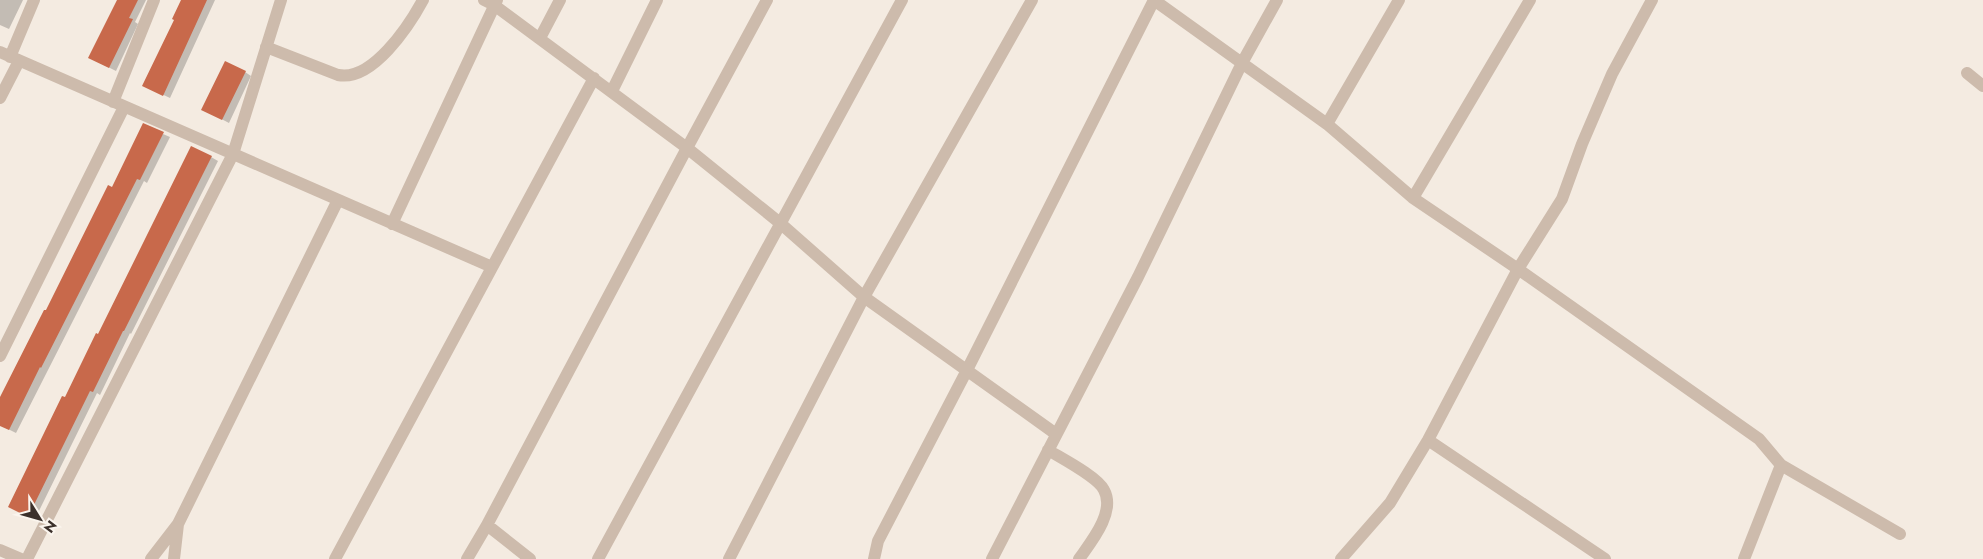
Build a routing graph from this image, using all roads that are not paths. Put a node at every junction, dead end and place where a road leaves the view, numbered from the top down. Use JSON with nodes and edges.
{"nodes":[{"id":1,"x":34,"y":0,"type":"edge"},
{"id":2,"x":154,"y":0,"type":"edge"},
{"id":3,"x":281,"y":0,"type":"edge"},
{"id":4,"x":423,"y":0,"type":"edge"},
{"id":5,"x":560,"y":0,"type":"edge"},
{"id":6,"x":657,"y":0,"type":"edge"},
{"id":7,"x":767,"y":0,"type":"edge"},
{"id":8,"x":902,"y":0,"type":"edge"},
{"id":9,"x":1032,"y":0,"type":"edge"},
{"id":10,"x":1154,"y":0,"type":"edge"},
{"id":11,"x":1277,"y":0,"type":"edge"},
{"id":12,"x":1399,"y":0,"type":"edge"},
{"id":13,"x":1530,"y":0,"type":"edge"},
{"id":14,"x":1652,"y":0,"type":"edge"},
{"id":15,"x":492,"y":2,"type":"edge"},
{"id":16,"x":540,"y":38,"type":"junction"},
{"id":17,"x":266,"y":47,"type":"junction"},
{"id":18,"x":9,"y":57,"type":"edge"},
{"id":19,"x":1242,"y":64,"type":"junction"},
{"id":20,"x":1967,"y":73,"type":"dead end"},
{"id":21,"x":594,"y":78,"type":"junction"},
{"id":22,"x":1983,"y":86,"type":"edge"},
{"id":23,"x":612,"y":91,"type":"junction"},
{"id":24,"x":0,"y":98,"type":"edge"},
{"id":25,"x":119,"y":104,"type":"junction"},
{"id":26,"x":1326,"y":124,"type":"junction"},
{"id":27,"x":687,"y":148,"type":"junction"},
{"id":28,"x":233,"y":154,"type":"junction"},
{"id":29,"x":1413,"y":198,"type":"junction"},
{"id":30,"x":338,"y":200,"type":"junction"},
{"id":31,"x":780,"y":223,"type":"junction"},
{"id":32,"x":392,"y":224,"type":"junction"},
{"id":33,"x":492,"y":267,"type":"junction"},
{"id":34,"x":1518,"y":269,"type":"junction"},
{"id":35,"x":864,"y":297,"type":"junction"},
{"id":36,"x":0,"y":356,"type":"edge"},
{"id":37,"x":966,"y":372,"type":"junction"},
{"id":38,"x":1056,"y":434,"type":"junction"},
{"id":39,"x":1428,"y":440,"type":"junction"},
{"id":40,"x":1048,"y":450,"type":"junction"},
{"id":41,"x":1781,"y":465,"type":"junction"},
{"id":42,"x":178,"y":524,"type":"junction"},
{"id":43,"x":487,"y":525,"type":"junction"},
{"id":44,"x":1900,"y":534,"type":"dead end"},
{"id":45,"x":0,"y":550,"type":"edge"},
{"id":46,"x":21,"y":559,"type":"edge"},
{"id":47,"x":27,"y":559,"type":"edge"},
{"id":48,"x":150,"y":559,"type":"edge"},
{"id":49,"x":174,"y":559,"type":"edge"},
{"id":50,"x":335,"y":559,"type":"edge"},
{"id":51,"x":467,"y":559,"type":"edge"},
{"id":52,"x":530,"y":559,"type":"edge"},
{"id":53,"x":598,"y":559,"type":"edge"},
{"id":54,"x":729,"y":559,"type":"edge"},
{"id":55,"x":874,"y":559,"type":"edge"},
{"id":56,"x":992,"y":559,"type":"edge"},
{"id":57,"x":1079,"y":559,"type":"edge"},
{"id":58,"x":1341,"y":559,"type":"edge"},
{"id":59,"x":1605,"y":559,"type":"edge"},
{"id":60,"x":1744,"y":559,"type":"edge"}],
"edges":[{"from":1,"to":18,"type":"street"},
{"from":2,"to":25,"type":"street"},
{"from":3,"to":17,"type":"street"},
{"from":4,"to":17,"type":"street"},
{"from":5,"to":16,"type":"street"},
{"from":6,"to":23,"type":"street"},
{"from":7,"to":27,"type":"street"},
{"from":8,"to":31,"type":"street"},
{"from":9,"to":35,"type":"street"},
{"from":10,"to":19,"type":"street"},
{"from":10,"to":37,"type":"street"},
{"from":11,"to":19,"type":"street"},
{"from":12,"to":26,"type":"street"},
{"from":13,"to":29,"type":"street"},
{"from":14,"to":34,"type":"street"},
{"from":15,"to":16,"type":"street"},
{"from":15,"to":32,"type":"street"},
{"from":16,"to":21,"type":"street"},
{"from":17,"to":28,"type":"street"},
{"from":18,"to":24,"type":"street"},
{"from":18,"to":25,"type":"street"},
{"from":19,"to":26,"type":"street"},
{"from":19,"to":38,"type":"street"},
{"from":20,"to":22,"type":"street"},
{"from":21,"to":23,"type":"street"},
{"from":21,"to":33,"type":"street"},
{"from":23,"to":27,"type":"street"},
{"from":25,"to":28,"type":"street"},
{"from":25,"to":36,"type":"street"},
{"from":26,"to":29,"type":"street"},
{"from":27,"to":31,"type":"street"},
{"from":27,"to":43,"type":"street"},
{"from":28,"to":30,"type":"street"},
{"from":28,"to":47,"type":"street"},
{"from":29,"to":34,"type":"street"},
{"from":30,"to":32,"type":"street"},
{"from":30,"to":42,"type":"street"},
{"from":31,"to":35,"type":"street"},
{"from":31,"to":53,"type":"street"},
{"from":32,"to":33,"type":"street"},
{"from":33,"to":50,"type":"street"},
{"from":34,"to":39,"type":"street"},
{"from":34,"to":41,"type":"street"},
{"from":35,"to":37,"type":"street"},
{"from":35,"to":54,"type":"street"},
{"from":37,"to":38,"type":"street"},
{"from":37,"to":55,"type":"street"},
{"from":38,"to":40,"type":"street"},
{"from":39,"to":58,"type":"street"},
{"from":39,"to":59,"type":"street"},
{"from":40,"to":56,"type":"street"},
{"from":40,"to":57,"type":"street"},
{"from":41,"to":44,"type":"street"},
{"from":41,"to":60,"type":"street"},
{"from":42,"to":48,"type":"street"},
{"from":42,"to":49,"type":"street"},
{"from":43,"to":51,"type":"street"},
{"from":43,"to":52,"type":"street"},
{"from":45,"to":46,"type":"street"}]}
